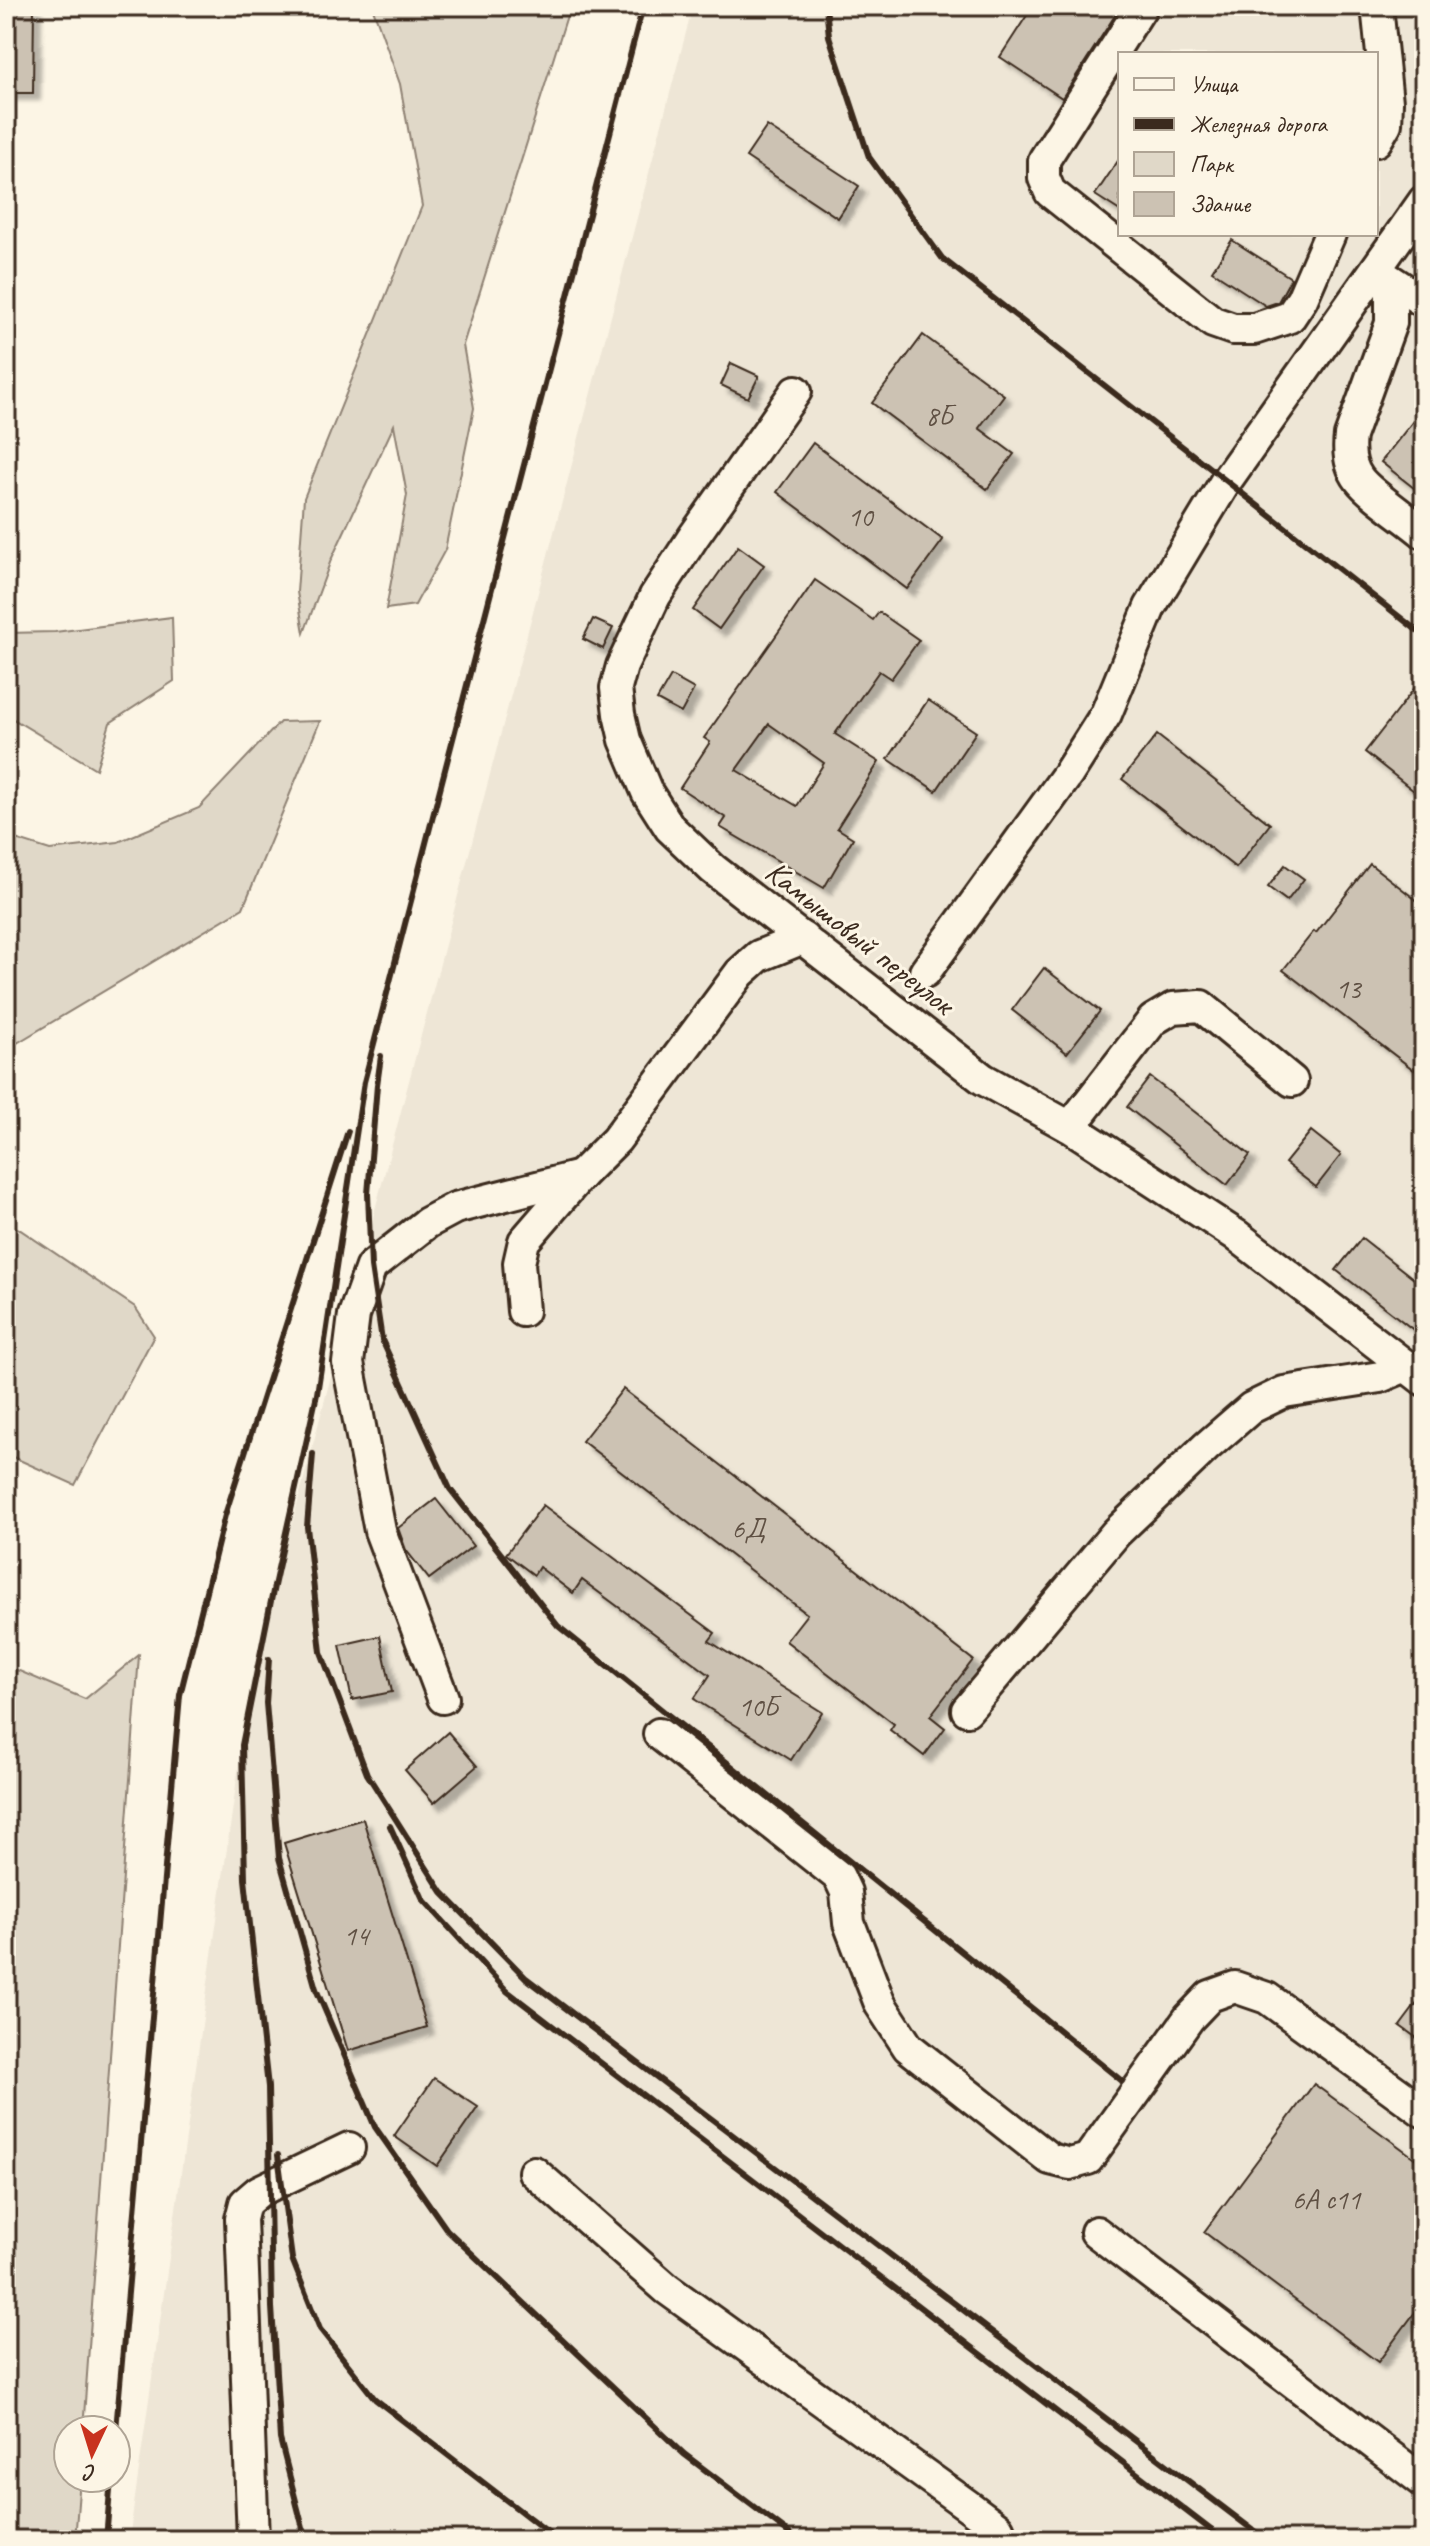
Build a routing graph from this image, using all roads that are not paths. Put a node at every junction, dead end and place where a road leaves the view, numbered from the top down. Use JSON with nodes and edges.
{"nodes":[{"id":1,"x":1142,"y":6,"type":"edge"},
{"id":2,"x":1377,"y":6,"type":"edge"},
{"id":3,"x":1378,"y":138,"type":"edge"},
{"id":4,"x":1424,"y":201,"type":"edge"},
{"id":5,"x":1329,"y":236,"type":"edge"},
{"id":6,"x":1384,"y":276,"type":"junction"},
{"id":7,"x":1424,"y":302,"type":"edge"},
{"id":8,"x":796,"y":391,"type":"dead end"},
{"id":9,"x":1424,"y":533,"type":"edge"},
{"id":10,"x":803,"y":938,"type":"junction"},
{"id":11,"x":925,"y":972,"type":"dead end"},
{"id":12,"x":1292,"y":1081,"type":"dead end"},
{"id":13,"x":1070,"y":1127,"type":"junction"},
{"id":14,"x":580,"y":1176,"type":"junction"},
{"id":15,"x":523,"y":1311,"type":"dead end"},
{"id":16,"x":1415,"y":1373,"type":"edge"},
{"id":17,"x":443,"y":1698,"type":"dead end"},
{"id":18,"x":967,"y":1710,"type":"dead end"},
{"id":19,"x":659,"y":1734,"type":"dead end"},
{"id":20,"x":1424,"y":2112,"type":"edge"},
{"id":21,"x":349,"y":2148,"type":"dead end"},
{"id":22,"x":534,"y":2172,"type":"dead end"},
{"id":23,"x":1096,"y":2232,"type":"dead end"},
{"id":24,"x":1424,"y":2482,"type":"edge"},
{"id":25,"x":253,"y":2540,"type":"edge"},
{"id":26,"x":1003,"y":2540,"type":"edge"}],
"edges":[{"from":1,"to":5,"type":"lane"},
{"from":2,"to":3,"type":"lane"},
{"from":4,"to":6,"type":"lane"},
{"from":6,"to":7,"type":"lane"},
{"from":6,"to":9,"type":"lane"},
{"from":6,"to":11,"type":"lane"},
{"from":8,"to":10,"type":"lane","name":"Камышовый переулок"},
{"from":10,"to":13,"type":"lane","name":"Камышовый переулок"},
{"from":10,"to":14,"type":"lane"},
{"from":12,"to":13,"type":"lane"},
{"from":13,"to":16,"type":"lane","name":"Камышовый переулок"},
{"from":14,"to":15,"type":"lane"},
{"from":14,"to":17,"type":"lane"},
{"from":16,"to":18,"type":"lane"},
{"from":19,"to":20,"type":"lane"},
{"from":21,"to":25,"type":"lane"},
{"from":22,"to":26,"type":"lane"},
{"from":23,"to":24,"type":"lane"}]}
